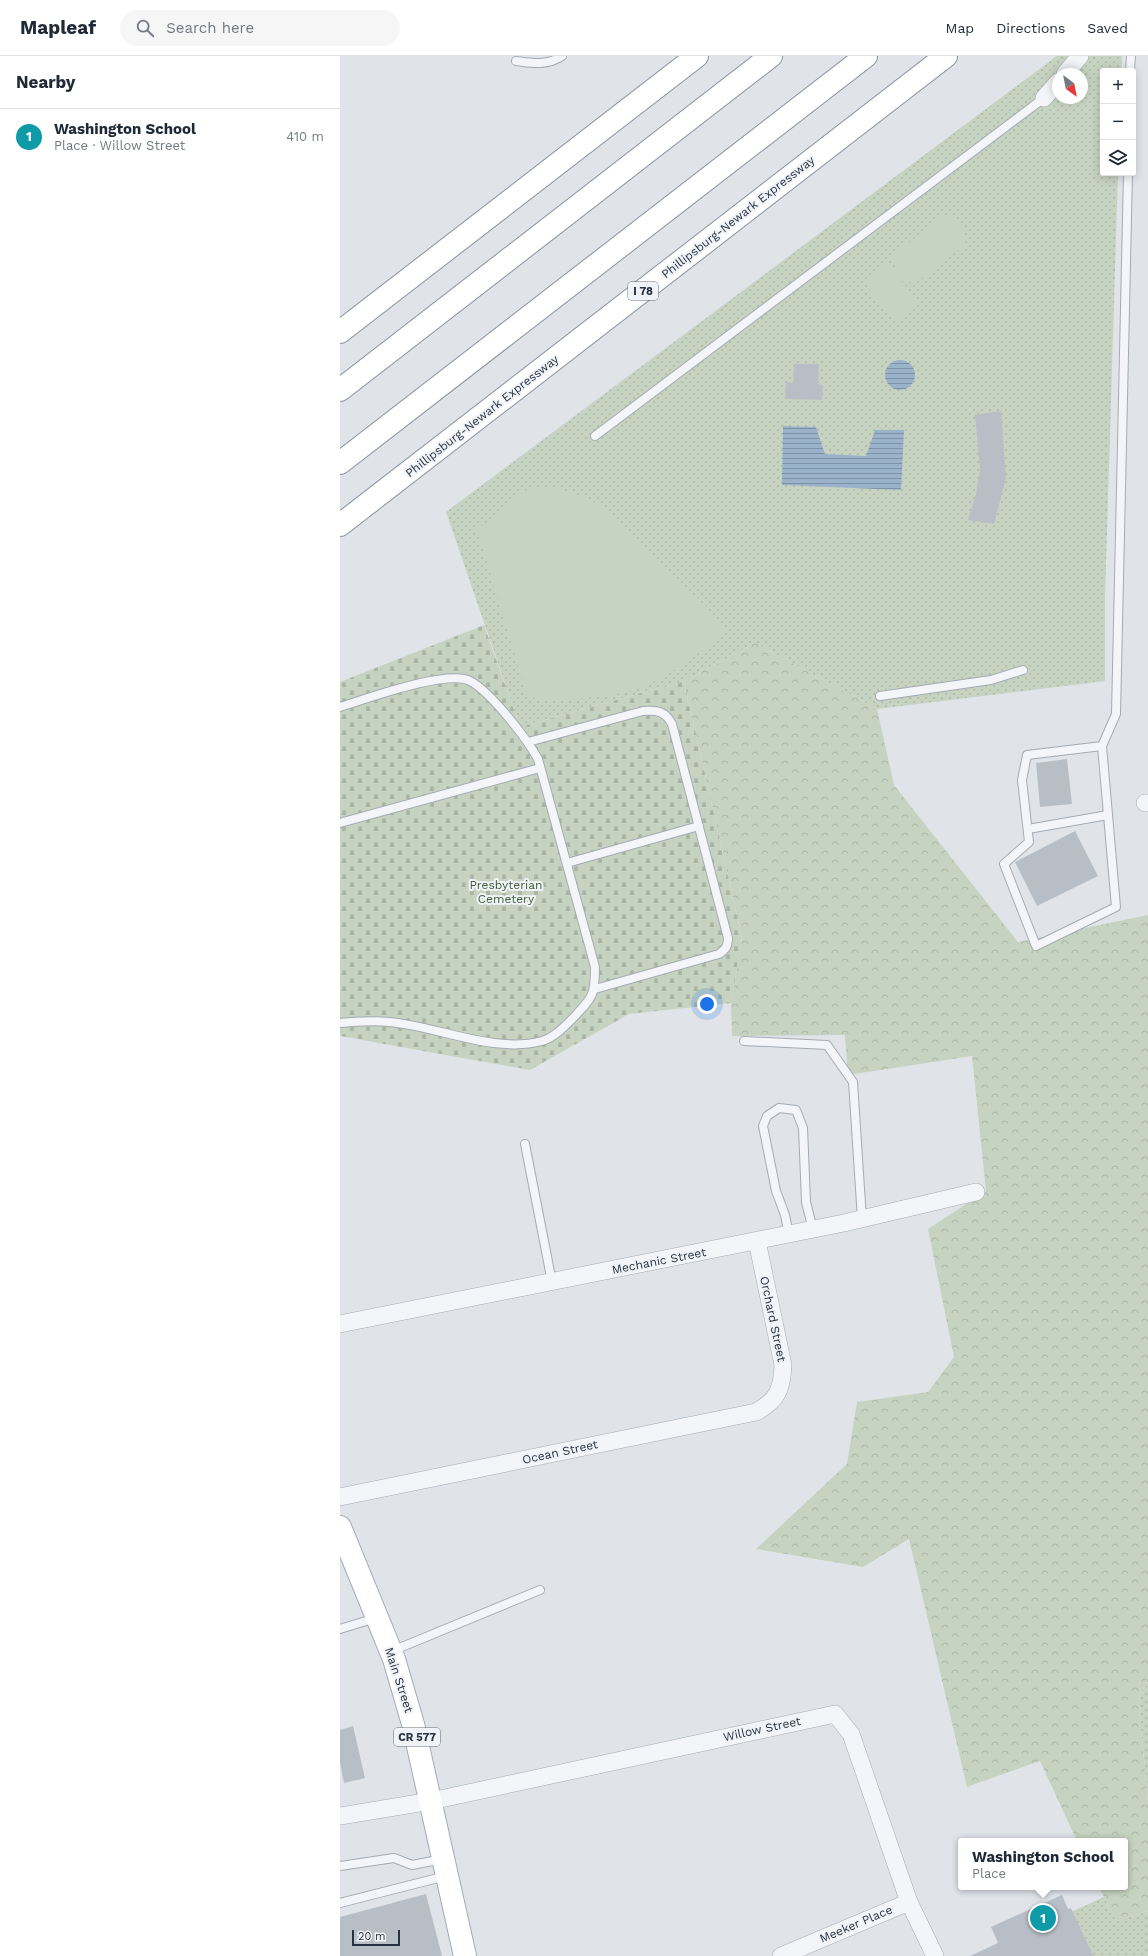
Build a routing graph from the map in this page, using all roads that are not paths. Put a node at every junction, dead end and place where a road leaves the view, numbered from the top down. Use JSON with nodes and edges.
{"nodes":[{"id":1,"x":562,"y":56,"type":"edge"},
{"id":2,"x":697,"y":56,"type":"edge"},
{"id":3,"x":771,"y":56,"type":"edge"},
{"id":4,"x":866,"y":56,"type":"edge"},
{"id":5,"x":946,"y":56,"type":"edge"},
{"id":6,"x":1080,"y":56,"type":"edge"},
{"id":7,"x":1131,"y":56,"type":"edge"},
{"id":8,"x":516,"y":61,"type":"dead end"},
{"id":9,"x":1070,"y":68,"type":"edge"},
{"id":10,"x":1130,"y":68,"type":"edge"},
{"id":11,"x":1052,"y":89,"type":"edge"},
{"id":12,"x":1044,"y":98,"type":"joint"},
{"id":13,"x":1128,"y":176,"type":"edge"},
{"id":14,"x":340,"y":332,"type":"edge"},
{"id":15,"x":340,"y":390,"type":"edge"},
{"id":16,"x":595,"y":436,"type":"dead end"},
{"id":17,"x":340,"y":464,"type":"edge"},
{"id":18,"x":340,"y":525,"type":"edge"},
{"id":19,"x":1023,"y":670,"type":"dead end"},
{"id":20,"x":880,"y":696,"type":"dead end"},
{"id":21,"x":340,"y":706,"type":"edge"},
{"id":22,"x":528,"y":742,"type":"junction"},
{"id":23,"x":1102,"y":746,"type":"junction"},
{"id":24,"x":540,"y":768,"type":"junction"},
{"id":25,"x":1108,"y":815,"type":"junction"},
{"id":26,"x":340,"y":823,"type":"edge"},
{"id":27,"x":699,"y":826,"type":"junction"},
{"id":28,"x":1028,"y":829,"type":"junction"},
{"id":29,"x":567,"y":863,"type":"junction"},
{"id":30,"x":595,"y":989,"type":"junction"},
{"id":31,"x":340,"y":1023,"type":"edge"},
{"id":32,"x":744,"y":1041,"type":"dead end"},
{"id":33,"x":525,"y":1144,"type":"dead end"},
{"id":34,"x":976,"y":1192,"type":"dead end"},
{"id":35,"x":862,"y":1219,"type":"junction"},
{"id":36,"x":813,"y":1230,"type":"junction"},
{"id":37,"x":789,"y":1235,"type":"junction"},
{"id":38,"x":757,"y":1241,"type":"junction"},
{"id":39,"x":552,"y":1282,"type":"junction"},
{"id":40,"x":340,"y":1324,"type":"edge"},
{"id":41,"x":776,"y":1397,"type":"joint"},
{"id":42,"x":340,"y":1497,"type":"edge"},
{"id":43,"x":340,"y":1527,"type":"edge"},
{"id":44,"x":540,"y":1590,"type":"dead end"},
{"id":45,"x":377,"y":1618,"type":"junction"},
{"id":46,"x":340,"y":1629,"type":"edge"},
{"id":47,"x":391,"y":1651,"type":"junction"},
{"id":48,"x":431,"y":1801,"type":"junction"},
{"id":49,"x":340,"y":1816,"type":"edge"},
{"id":50,"x":340,"y":1866,"type":"edge"},
{"id":51,"x":446,"y":1867,"type":"junction"},
{"id":52,"x":910,"y":1902,"type":"junction"},
{"id":53,"x":340,"y":1903,"type":"edge"},
{"id":54,"x":465,"y":1956,"type":"edge"},
{"id":55,"x":781,"y":1956,"type":"edge"},
{"id":56,"x":935,"y":1956,"type":"edge"}],
"edges":[{"from":1,"to":8,"type":"lane"},
{"from":2,"to":14,"type":"main road"},
{"from":3,"to":15,"type":"main road"},
{"from":4,"to":17,"type":"main road"},
{"from":5,"to":18,"type":"main road","name":"Phillipsburg-Newark Expressway","number":"I 78"},
{"from":6,"to":9,"type":"street"},
{"from":7,"to":10,"type":"lane"},
{"from":11,"to":12,"type":"street"},
{"from":12,"to":16,"type":"lane"},
{"from":13,"to":23,"type":"lane"},
{"from":19,"to":20,"type":"lane"},
{"from":21,"to":22,"type":"lane"},
{"from":22,"to":24,"type":"lane"},
{"from":22,"to":27,"type":"lane"},
{"from":23,"to":25,"type":"lane"},
{"from":23,"to":28,"type":"lane"},
{"from":24,"to":26,"type":"lane"},
{"from":24,"to":29,"type":"lane"},
{"from":25,"to":28,"type":"lane"},
{"from":25,"to":28,"type":"lane"},
{"from":27,"to":29,"type":"lane"},
{"from":27,"to":30,"type":"lane"},
{"from":29,"to":30,"type":"lane"},
{"from":30,"to":31,"type":"lane"},
{"from":32,"to":35,"type":"lane"},
{"from":33,"to":39,"type":"lane"},
{"from":34,"to":35,"type":"street","name":"Mechanic Street"},
{"from":35,"to":36,"type":"street","name":"Mechanic Street"},
{"from":36,"to":37,"type":"street","name":"Mechanic Street"},
{"from":36,"to":37,"type":"lane"},
{"from":37,"to":38,"type":"street","name":"Mechanic Street"},
{"from":38,"to":39,"type":"street","name":"Mechanic Street"},
{"from":38,"to":41,"type":"street","name":"Orchard Street"},
{"from":39,"to":40,"type":"street","name":"Mechanic Street"},
{"from":41,"to":42,"type":"street","name":"Ocean Street"},
{"from":43,"to":45,"type":"main road","name":"Main Street","number":"CR 577"},
{"from":44,"to":47,"type":"lane"},
{"from":45,"to":46,"type":"lane"},
{"from":45,"to":47,"type":"main road","name":"Main Street","number":"CR 577"},
{"from":47,"to":48,"type":"main road","name":"Main Street","number":"CR 577"},
{"from":48,"to":49,"type":"street"},
{"from":48,"to":51,"type":"main road","name":"Main Street","number":"CR 577"},
{"from":48,"to":52,"type":"street","name":"Willow Street"},
{"from":50,"to":51,"type":"lane"},
{"from":51,"to":53,"type":"lane"},
{"from":51,"to":54,"type":"main road","name":"Main Street","number":"CR 577"},
{"from":52,"to":55,"type":"street","name":"Meeker Place"},
{"from":52,"to":56,"type":"street","name":"Willow Street"}]}
